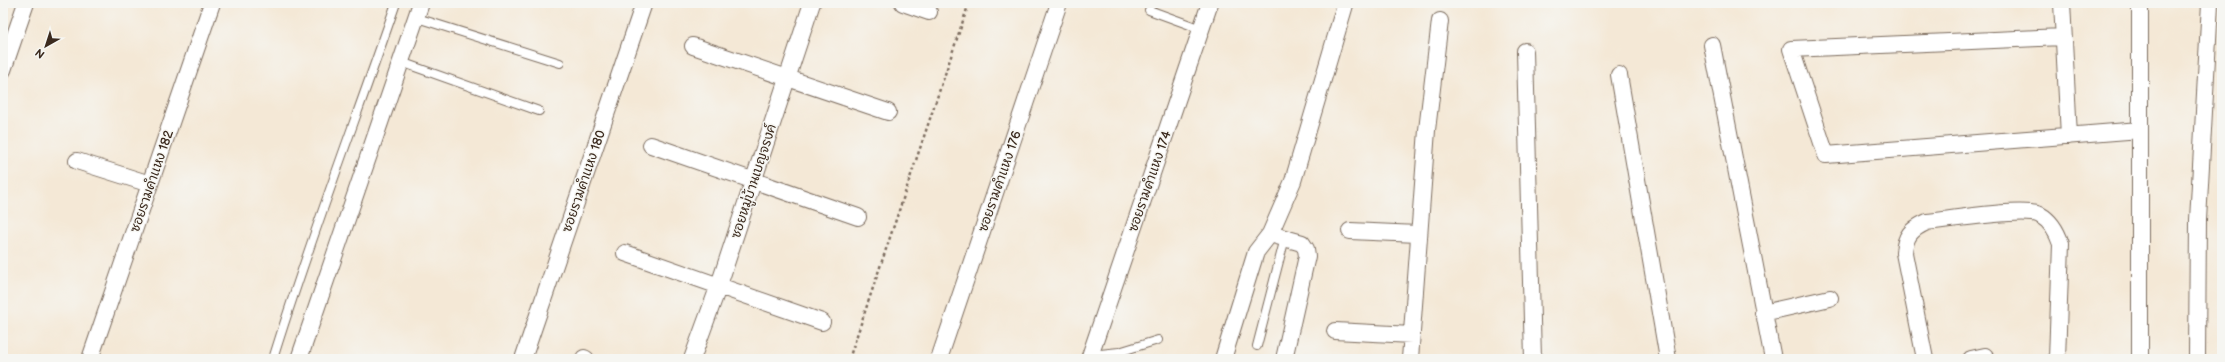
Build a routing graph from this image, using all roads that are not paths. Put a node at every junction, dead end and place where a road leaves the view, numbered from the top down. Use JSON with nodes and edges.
{"nodes":[{"id":1,"x":26,"y":3,"type":"edge"},
{"id":2,"x":212,"y":3,"type":"edge"},
{"id":3,"x":396,"y":3,"type":"edge"},
{"id":4,"x":644,"y":3,"type":"edge"},
{"id":5,"x":812,"y":3,"type":"edge"},
{"id":6,"x":903,"y":3,"type":"edge"},
{"id":7,"x":1059,"y":3,"type":"edge"},
{"id":8,"x":1210,"y":3,"type":"edge"},
{"id":9,"x":2062,"y":3,"type":"edge"},
{"id":10,"x":2140,"y":3,"type":"edge"},
{"id":11,"x":2210,"y":3,"type":"edge"},
{"id":12,"x":1345,"y":5,"type":"dead end"},
{"id":13,"x":419,"y":10,"type":"edge"},
{"id":14,"x":1149,"y":10,"type":"dead end"},
{"id":15,"x":929,"y":12,"type":"dead end"},
{"id":16,"x":1440,"y":21,"type":"dead end"},
{"id":17,"x":1201,"y":29,"type":"junction"},
{"id":18,"x":2063,"y":38,"type":"junction"},
{"id":19,"x":1712,"y":45,"type":"dead end"},
{"id":20,"x":693,"y":46,"type":"dead end"},
{"id":21,"x":1525,"y":51,"type":"dead end"},
{"id":22,"x":401,"y":62,"type":"junction"},
{"id":23,"x":560,"y":63,"type":"dead end"},
{"id":24,"x":3,"y":70,"type":"edge"},
{"id":25,"x":1620,"y":75,"type":"dead end"},
{"id":26,"x":788,"y":78,"type":"junction"},
{"id":27,"x":539,"y":111,"type":"dead end"},
{"id":28,"x":888,"y":112,"type":"dead end"},
{"id":29,"x":2140,"y":130,"type":"junction"},
{"id":30,"x":2069,"y":136,"type":"junction"},
{"id":31,"x":651,"y":145,"type":"dead end"},
{"id":32,"x":77,"y":161,"type":"dead end"},
{"id":33,"x":753,"y":181,"type":"junction"},
{"id":34,"x":150,"y":184,"type":"junction"},
{"id":35,"x":858,"y":217,"type":"dead end"},
{"id":36,"x":1350,"y":231,"type":"dead end"},
{"id":37,"x":1418,"y":234,"type":"junction"},
{"id":38,"x":1278,"y":236,"type":"junction"},
{"id":39,"x":625,"y":253,"type":"dead end"},
{"id":40,"x":719,"y":285,"type":"junction"},
{"id":41,"x":1830,"y":298,"type":"dead end"},
{"id":42,"x":1763,"y":313,"type":"junction"},
{"id":43,"x":822,"y":322,"type":"dead end"},
{"id":44,"x":1335,"y":331,"type":"dead end"},
{"id":45,"x":1412,"y":335,"type":"junction"},
{"id":46,"x":1158,"y":340,"type":"dead end"},
{"id":47,"x":1257,"y":346,"type":"dead end"},
{"id":48,"x":1090,"y":357,"type":"edge"},
{"id":49,"x":90,"y":359,"type":"edge"},
{"id":50,"x":273,"y":359,"type":"edge"},
{"id":51,"x":299,"y":359,"type":"edge"},
{"id":52,"x":523,"y":359,"type":"edge"},
{"id":53,"x":692,"y":359,"type":"edge"},
{"id":54,"x":939,"y":359,"type":"edge"},
{"id":55,"x":1223,"y":359,"type":"edge"},
{"id":56,"x":1284,"y":359,"type":"edge"},
{"id":57,"x":1410,"y":359,"type":"edge"},
{"id":58,"x":1533,"y":359,"type":"edge"},
{"id":59,"x":1668,"y":359,"type":"edge"},
{"id":60,"x":1773,"y":359,"type":"edge"},
{"id":61,"x":1925,"y":359,"type":"edge"},
{"id":62,"x":2057,"y":359,"type":"edge"},
{"id":63,"x":2140,"y":359,"type":"edge"},
{"id":64,"x":2197,"y":359,"type":"edge"}],
"edges":[{"from":1,"to":24,"type":"street"},
{"from":2,"to":34,"type":"street","name":"ซอยรามคำแหง 182"},
{"from":3,"to":50,"type":"lane"},
{"from":4,"to":52,"type":"street","name":"ซอยรามคำแหง 180"},
{"from":5,"to":26,"type":"street","name":"ซอยหมู่บ้านเบญจรงค์"},
{"from":6,"to":15,"type":"street"},
{"from":7,"to":54,"type":"street","name":"ซอยรามคำแหง 176"},
{"from":8,"to":17,"type":"street","name":"ซอยรามคำแหง 174"},
{"from":9,"to":18,"type":"street"},
{"from":10,"to":29,"type":"street"},
{"from":11,"to":64,"type":"street"},
{"from":12,"to":38,"type":"street"},
{"from":13,"to":22,"type":"street"},
{"from":13,"to":23,"type":"lane"},
{"from":14,"to":17,"type":"lane"},
{"from":16,"to":37,"type":"street"},
{"from":17,"to":48,"type":"street","name":"ซอยรามคำแหง 174"},
{"from":18,"to":30,"type":"street"},
{"from":18,"to":30,"type":"street"},
{"from":19,"to":42,"type":"street"},
{"from":20,"to":26,"type":"street"},
{"from":21,"to":58,"type":"street"},
{"from":22,"to":27,"type":"lane"},
{"from":22,"to":51,"type":"street"},
{"from":25,"to":59,"type":"street"},
{"from":26,"to":28,"type":"street"},
{"from":26,"to":33,"type":"street","name":"ซอยหมู่บ้านเบญจรงค์"},
{"from":29,"to":30,"type":"street"},
{"from":29,"to":63,"type":"street"},
{"from":31,"to":33,"type":"street"},
{"from":32,"to":34,"type":"street"},
{"from":33,"to":35,"type":"street"},
{"from":33,"to":40,"type":"street","name":"ซอยหมู่บ้านเบญจรงค์"},
{"from":34,"to":49,"type":"street","name":"ซอยรามคำแหง 182"},
{"from":36,"to":37,"type":"street"},
{"from":37,"to":45,"type":"street"},
{"from":38,"to":47,"type":"lane"},
{"from":38,"to":55,"type":"street"},
{"from":38,"to":56,"type":"street"},
{"from":39,"to":40,"type":"street"},
{"from":40,"to":43,"type":"street"},
{"from":40,"to":53,"type":"street","name":"ซอยหมู่บ้านเบญจรงค์"},
{"from":41,"to":42,"type":"street"},
{"from":42,"to":60,"type":"street"},
{"from":44,"to":45,"type":"street"},
{"from":45,"to":57,"type":"street"},
{"from":46,"to":48,"type":"lane"},
{"from":61,"to":62,"type":"street"}]}
